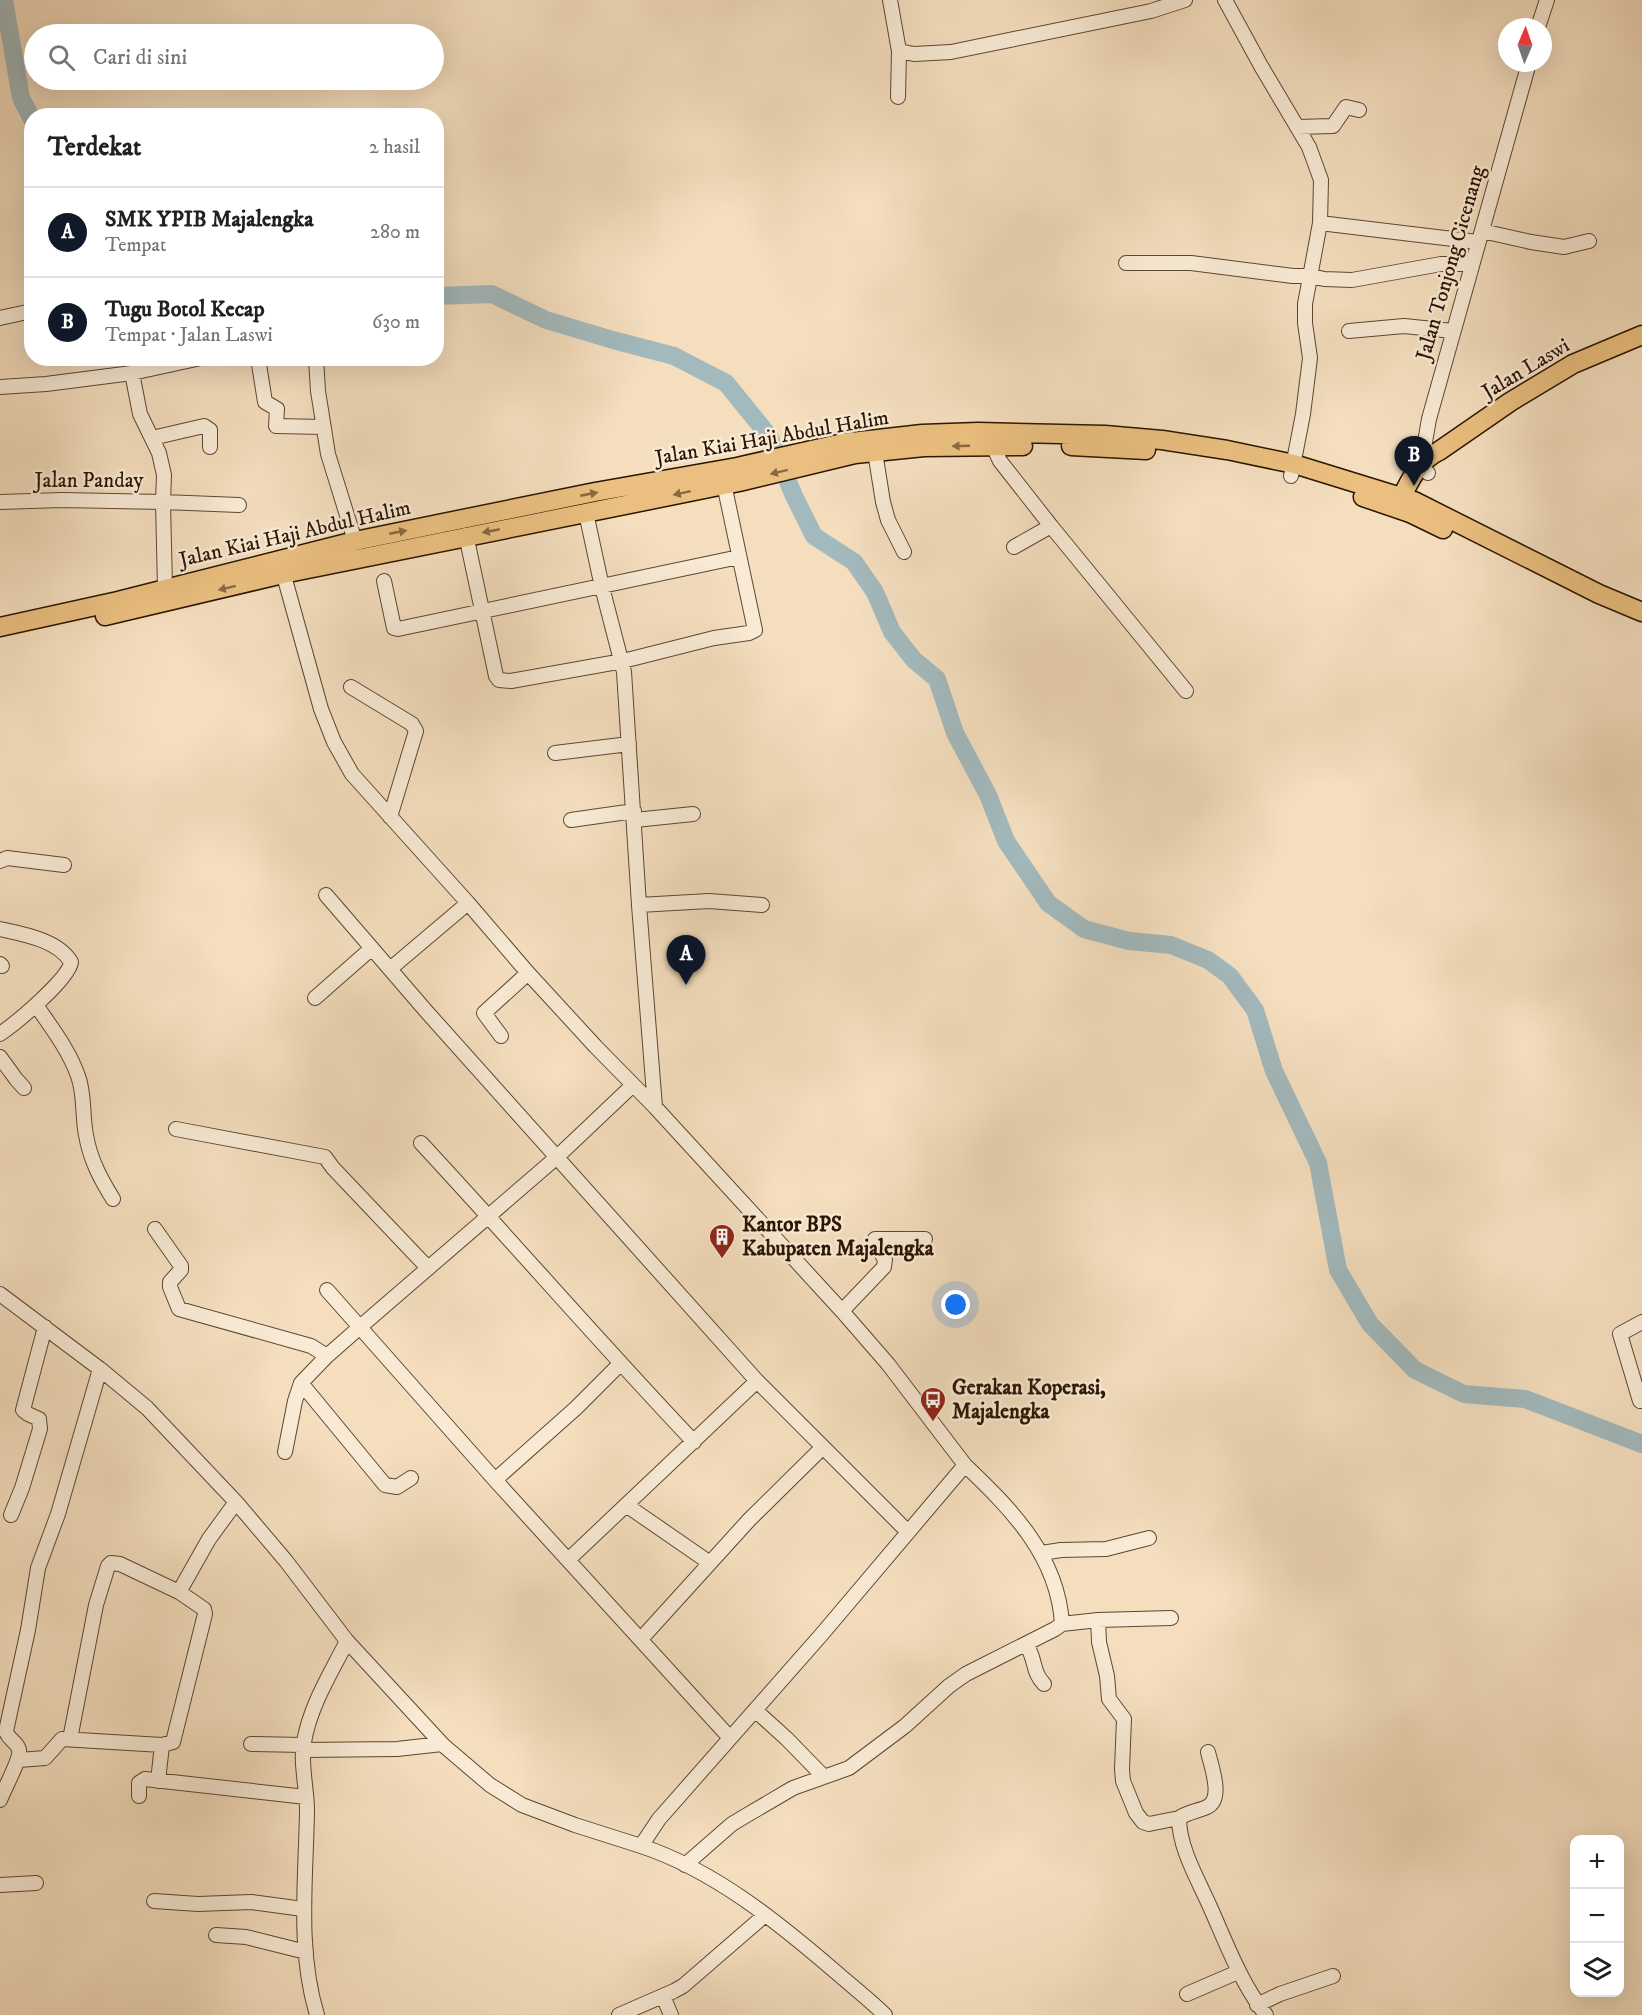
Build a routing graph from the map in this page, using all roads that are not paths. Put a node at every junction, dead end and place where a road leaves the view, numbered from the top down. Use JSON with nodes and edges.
{"nodes":[{"id":1,"x":890,"y":0,"type":"edge"},
{"id":2,"x":1185,"y":0,"type":"edge"},
{"id":3,"x":1225,"y":0,"type":"edge"},
{"id":4,"x":1547,"y":0,"type":"edge"},
{"id":5,"x":1542,"y":18,"type":"edge"},
{"id":6,"x":899,"y":55,"type":"junction"},
{"id":7,"x":1526,"y":72,"type":"edge"},
{"id":8,"x":898,"y":97,"type":"dead end"},
{"id":9,"x":1359,"y":110,"type":"dead end"},
{"id":10,"x":1298,"y":127,"type":"junction"},
{"id":11,"x":1320,"y":223,"type":"junction"},
{"id":12,"x":1480,"y":236,"type":"junction"},
{"id":13,"x":1589,"y":241,"type":"dead end"},
{"id":14,"x":1126,"y":263,"type":"dead end"},
{"id":15,"x":1472,"y":264,"type":"junction"},
{"id":16,"x":1311,"y":276,"type":"junction"},
{"id":17,"x":24,"y":313,"type":"edge"},
{"id":18,"x":0,"y":318,"type":"edge"},
{"id":19,"x":1348,"y":331,"type":"dead end"},
{"id":20,"x":1452,"y":331,"type":"junction"},
{"id":21,"x":1642,"y":335,"type":"edge"},
{"id":22,"x":164,"y":366,"type":"edge"},
{"id":23,"x":259,"y":366,"type":"edge"},
{"id":24,"x":316,"y":366,"type":"edge"},
{"id":25,"x":132,"y":373,"type":"junction"},
{"id":26,"x":0,"y":387,"type":"edge"},
{"id":27,"x":324,"y":427,"type":"junction"},
{"id":28,"x":152,"y":438,"type":"junction"},
{"id":29,"x":993,"y":446,"type":"junction"},
{"id":30,"x":210,"y":447,"type":"dead end"},
{"id":31,"x":875,"y":452,"type":"junction"},
{"id":32,"x":816,"y":456,"type":"junction"},
{"id":33,"x":1425,"y":469,"type":"junction"},
{"id":34,"x":1292,"y":470,"type":"junction"},
{"id":35,"x":733,"y":478,"type":"junction"},
{"id":36,"x":0,"y":502,"type":"edge"},
{"id":37,"x":163,"y":502,"type":"junction"},
{"id":38,"x":1406,"y":504,"type":"junction"},
{"id":39,"x":239,"y":505,"type":"dead end"},
{"id":40,"x":586,"y":513,"type":"junction"},
{"id":41,"x":1051,"y":526,"type":"junction"},
{"id":42,"x":466,"y":535,"type":"junction"},
{"id":43,"x":356,"y":541,"type":"junction"},
{"id":44,"x":1014,"y":547,"type":"dead end"},
{"id":45,"x":904,"y":552,"type":"dead end"},
{"id":46,"x":740,"y":557,"type":"junction"},
{"id":47,"x":282,"y":567,"type":"junction"},
{"id":48,"x":384,"y":581,"type":"dead end"},
{"id":49,"x":602,"y":587,"type":"junction"},
{"id":50,"x":165,"y":588,"type":"junction"},
{"id":51,"x":483,"y":610,"type":"junction"},
{"id":52,"x":1642,"y":612,"type":"edge"},
{"id":53,"x":1642,"y":624,"type":"edge"},
{"id":54,"x":0,"y":627,"type":"edge"},
{"id":55,"x":0,"y":639,"type":"edge"},
{"id":56,"x":623,"y":661,"type":"junction"},
{"id":57,"x":351,"y":687,"type":"dead end"},
{"id":58,"x":1186,"y":691,"type":"dead end"},
{"id":59,"x":629,"y":744,"type":"junction"},
{"id":60,"x":555,"y":753,"type":"dead end"},
{"id":61,"x":693,"y":814,"type":"dead end"},
{"id":62,"x":634,"y":815,"type":"junction"},
{"id":63,"x":390,"y":817,"type":"junction"},
{"id":64,"x":572,"y":820,"type":"dead end"},
{"id":65,"x":0,"y":861,"type":"edge"},
{"id":66,"x":64,"y":865,"type":"dead end"},
{"id":67,"x":326,"y":894,"type":"dead end"},
{"id":68,"x":468,"y":903,"type":"junction"},
{"id":69,"x":639,"y":905,"type":"junction"},
{"id":70,"x":762,"y":905,"type":"dead end"},
{"id":71,"x":0,"y":929,"type":"edge"},
{"id":72,"x":372,"y":948,"type":"junction"},
{"id":73,"x":390,"y":969,"type":"junction"},
{"id":74,"x":528,"y":973,"type":"junction"},
{"id":75,"x":315,"y":998,"type":"dead end"},
{"id":76,"x":36,"y":1005,"type":"junction"},
{"id":77,"x":0,"y":1034,"type":"edge"},
{"id":78,"x":501,"y":1036,"type":"dead end"},
{"id":79,"x":0,"y":1057,"type":"edge"},
{"id":80,"x":633,"y":1085,"type":"junction"},
{"id":81,"x":24,"y":1088,"type":"dead end"},
{"id":82,"x":656,"y":1107,"type":"junction"},
{"id":83,"x":176,"y":1129,"type":"dead end"},
{"id":84,"x":421,"y":1143,"type":"dead end"},
{"id":85,"x":557,"y":1157,"type":"junction"},
{"id":86,"x":113,"y":1198,"type":"dead end"},
{"id":87,"x":489,"y":1215,"type":"junction"},
{"id":88,"x":155,"y":1228,"type":"dead end"},
{"id":89,"x":925,"y":1239,"type":"dead end"},
{"id":90,"x":428,"y":1268,"type":"junction"},
{"id":91,"x":327,"y":1290,"type":"dead end"},
{"id":92,"x":0,"y":1294,"type":"edge"},
{"id":93,"x":842,"y":1311,"type":"junction"},
{"id":94,"x":1642,"y":1322,"type":"edge"},
{"id":95,"x":45,"y":1327,"type":"junction"},
{"id":96,"x":360,"y":1327,"type":"junction"},
{"id":97,"x":327,"y":1356,"type":"junction"},
{"id":98,"x":620,"y":1364,"type":"junction"},
{"id":99,"x":100,"y":1369,"type":"junction"},
{"id":100,"x":757,"y":1381,"type":"junction"},
{"id":101,"x":301,"y":1383,"type":"junction"},
{"id":102,"x":1640,"y":1401,"type":"dead end"},
{"id":103,"x":694,"y":1442,"type":"junction"},
{"id":104,"x":822,"y":1448,"type":"junction"},
{"id":105,"x":285,"y":1452,"type":"dead end"},
{"id":106,"x":965,"y":1465,"type":"junction"},
{"id":107,"x":411,"y":1478,"type":"dead end"},
{"id":108,"x":495,"y":1479,"type":"junction"},
{"id":109,"x":236,"y":1502,"type":"junction"},
{"id":110,"x":626,"y":1505,"type":"junction"},
{"id":111,"x":11,"y":1515,"type":"dead end"},
{"id":112,"x":908,"y":1532,"type":"junction"},
{"id":113,"x":1149,"y":1538,"type":"dead end"},
{"id":114,"x":1042,"y":1553,"type":"junction"},
{"id":115,"x":568,"y":1560,"type":"junction"},
{"id":116,"x":710,"y":1563,"type":"junction"},
{"id":117,"x":180,"y":1592,"type":"junction"},
{"id":118,"x":1171,"y":1618,"type":"dead end"},
{"id":119,"x":1098,"y":1620,"type":"junction"},
{"id":120,"x":1062,"y":1624,"type":"junction"},
{"id":121,"x":641,"y":1639,"type":"junction"},
{"id":122,"x":346,"y":1641,"type":"junction"},
{"id":123,"x":1026,"y":1644,"type":"junction"},
{"id":124,"x":1044,"y":1684,"type":"dead end"},
{"id":125,"x":755,"y":1710,"type":"junction"},
{"id":126,"x":730,"y":1738,"type":"junction"},
{"id":127,"x":70,"y":1739,"type":"junction"},
{"id":128,"x":251,"y":1744,"type":"dead end"},
{"id":129,"x":442,"y":1744,"type":"junction"},
{"id":130,"x":162,"y":1745,"type":"junction"},
{"id":131,"x":303,"y":1748,"type":"junction"},
{"id":132,"x":1208,"y":1752,"type":"dead end"},
{"id":133,"x":19,"y":1760,"type":"junction"},
{"id":134,"x":824,"y":1777,"type":"junction"},
{"id":135,"x":159,"y":1780,"type":"junction"},
{"id":136,"x":139,"y":1796,"type":"dead end"},
{"id":137,"x":306,"y":1797,"type":"junction"},
{"id":138,"x":0,"y":1800,"type":"edge"},
{"id":139,"x":1179,"y":1818,"type":"junction"},
{"id":140,"x":641,"y":1846,"type":"junction"},
{"id":141,"x":685,"y":1865,"type":"junction"},
{"id":142,"x":36,"y":1883,"type":"dead end"},
{"id":143,"x":0,"y":1885,"type":"edge"},
{"id":144,"x":154,"y":1901,"type":"dead end"},
{"id":145,"x":303,"y":1909,"type":"junction"},
{"id":146,"x":765,"y":1915,"type":"junction"},
{"id":147,"x":216,"y":1935,"type":"dead end"},
{"id":148,"x":306,"y":1952,"type":"junction"},
{"id":149,"x":1238,"y":1972,"type":"junction"},
{"id":150,"x":1333,"y":1976,"type":"dead end"},
{"id":151,"x":1187,"y":1994,"type":"dead end"},
{"id":152,"x":663,"y":1996,"type":"junction"},
{"id":153,"x":1262,"y":2010,"type":"edge"},
{"id":154,"x":317,"y":2015,"type":"edge"},
{"id":155,"x":619,"y":2015,"type":"edge"},
{"id":156,"x":671,"y":2015,"type":"edge"},
{"id":157,"x":885,"y":2015,"type":"edge"}],
"edges":[{"from":1,"to":6,"type":"street"},
{"from":2,"to":6,"type":"street"},
{"from":3,"to":10,"type":"street"},
{"from":4,"to":5,"type":"street"},
{"from":6,"to":8,"type":"street"},
{"from":7,"to":12,"type":"street","name":"Jalan Tonjong Cicenang"},
{"from":9,"to":10,"type":"street"},
{"from":10,"to":11,"type":"street"},
{"from":11,"to":12,"type":"street"},
{"from":11,"to":16,"type":"street"},
{"from":12,"to":13,"type":"street"},
{"from":12,"to":15,"type":"street","name":"Jalan Tonjong Cicenang"},
{"from":14,"to":16,"type":"street"},
{"from":15,"to":16,"type":"street"},
{"from":15,"to":20,"type":"street","name":"Jalan Tonjong Cicenang"},
{"from":16,"to":34,"type":"street"},
{"from":17,"to":18,"type":"street"},
{"from":19,"to":20,"type":"street"},
{"from":20,"to":33,"type":"street","name":"Jalan Tonjong Cicenang"},
{"from":21,"to":33,"type":"main road","name":"Jalan Laswi"},
{"from":22,"to":25,"type":"street"},
{"from":23,"to":27,"type":"street"},
{"from":24,"to":27,"type":"street"},
{"from":25,"to":26,"type":"street"},
{"from":25,"to":28,"type":"street"},
{"from":27,"to":43,"type":"street"},
{"from":28,"to":30,"type":"street"},
{"from":28,"to":37,"type":"street"},
{"from":29,"to":31,"type":"main road","name":"Jalan Kiai Haji Abdul Halim","one_way":true},
{"from":29,"to":34,"type":"main road","name":"Jalan Kiai Haji Abdul Halim"},
{"from":29,"to":41,"type":"street"},
{"from":31,"to":32,"type":"main road","name":"Jalan Kiai Haji Abdul Halim"},
{"from":31,"to":45,"type":"street"},
{"from":32,"to":34,"type":"main road","name":"Jalan Kiai Haji Abdul Halim"},
{"from":32,"to":35,"type":"main road","name":"Jalan Kiai Haji Abdul Halim"},
{"from":33,"to":38,"type":"main road","name":"Jalan Laswi"},
{"from":34,"to":38,"type":"main road","name":"Jalan Kiai Haji Abdul Halim"},
{"from":35,"to":40,"type":"main road","name":"Jalan Kiai Haji Abdul Halim","one_way":true},
{"from":43,"to":35,"type":"main road","name":"Jalan Kiai Haji Abdul Halim","one_way":true},
{"from":35,"to":46,"type":"street"},
{"from":36,"to":37,"type":"street","name":"Jalan Panday"},
{"from":37,"to":39,"type":"street"},
{"from":37,"to":50,"type":"street","name":"Jalan Panday"},
{"from":38,"to":52,"type":"main road","name":"Jalan Kiai Haji Abdul Halim"},
{"from":38,"to":53,"type":"main road","name":"Jalan Kiai Haji Abdul Halim"},
{"from":40,"to":42,"type":"main road","name":"Jalan Kiai Haji Abdul Halim","one_way":true},
{"from":40,"to":49,"type":"street"},
{"from":41,"to":44,"type":"street"},
{"from":41,"to":58,"type":"street"},
{"from":42,"to":47,"type":"main road","name":"Jalan Kiai Haji Abdul Halim"},
{"from":42,"to":51,"type":"street"},
{"from":43,"to":47,"type":"main road","name":"Jalan Kiai Haji Abdul Halim"},
{"from":46,"to":49,"type":"street"},
{"from":46,"to":56,"type":"street"},
{"from":47,"to":50,"type":"main road","name":"Jalan Kiai Haji Abdul Halim"},
{"from":47,"to":55,"type":"main road","name":"Jalan Kiai Haji Abdul Halim","one_way":true},
{"from":47,"to":63,"type":"street"},
{"from":48,"to":51,"type":"street"},
{"from":49,"to":51,"type":"street"},
{"from":49,"to":56,"type":"street"},
{"from":50,"to":54,"type":"main road","name":"Jalan Kiai Haji Abdul Halim"},
{"from":51,"to":56,"type":"street"},
{"from":56,"to":59,"type":"street"},
{"from":57,"to":63,"type":"street"},
{"from":59,"to":60,"type":"street"},
{"from":59,"to":62,"type":"street"},
{"from":61,"to":62,"type":"street"},
{"from":62,"to":64,"type":"street"},
{"from":62,"to":69,"type":"street"},
{"from":63,"to":68,"type":"street"},
{"from":65,"to":66,"type":"street"},
{"from":67,"to":72,"type":"street"},
{"from":68,"to":73,"type":"street"},
{"from":68,"to":74,"type":"street"},
{"from":69,"to":70,"type":"street"},
{"from":69,"to":82,"type":"street"},
{"from":71,"to":76,"type":"street"},
{"from":72,"to":73,"type":"street"},
{"from":72,"to":75,"type":"street"},
{"from":73,"to":85,"type":"street"},
{"from":74,"to":78,"type":"street"},
{"from":74,"to":80,"type":"street"},
{"from":76,"to":77,"type":"street"},
{"from":76,"to":86,"type":"street"},
{"from":79,"to":81,"type":"street"},
{"from":80,"to":82,"type":"street"},
{"from":80,"to":85,"type":"street"},
{"from":82,"to":93,"type":"street"},
{"from":83,"to":90,"type":"street"},
{"from":84,"to":87,"type":"street"},
{"from":85,"to":87,"type":"street"},
{"from":85,"to":100,"type":"street"},
{"from":87,"to":90,"type":"street"},
{"from":87,"to":98,"type":"street"},
{"from":88,"to":97,"type":"street"},
{"from":89,"to":93,"type":"street"},
{"from":90,"to":96,"type":"street"},
{"from":91,"to":96,"type":"street"},
{"from":92,"to":95,"type":"street"},
{"from":93,"to":106,"type":"street"},
{"from":94,"to":102,"type":"street"},
{"from":95,"to":99,"type":"street"},
{"from":95,"to":111,"type":"street"},
{"from":96,"to":97,"type":"street"},
{"from":96,"to":108,"type":"street"},
{"from":97,"to":101,"type":"street"},
{"from":98,"to":103,"type":"street"},
{"from":98,"to":108,"type":"street"},
{"from":99,"to":109,"type":"street"},
{"from":99,"to":133,"type":"street"},
{"from":100,"to":103,"type":"street"},
{"from":100,"to":104,"type":"street"},
{"from":101,"to":105,"type":"street"},
{"from":101,"to":107,"type":"street"},
{"from":103,"to":110,"type":"street"},
{"from":104,"to":112,"type":"street"},
{"from":104,"to":116,"type":"street"},
{"from":106,"to":112,"type":"street"},
{"from":106,"to":114,"type":"street"},
{"from":108,"to":115,"type":"street"},
{"from":109,"to":117,"type":"street"},
{"from":109,"to":122,"type":"street"},
{"from":110,"to":115,"type":"street"},
{"from":110,"to":116,"type":"street"},
{"from":112,"to":125,"type":"street"},
{"from":113,"to":114,"type":"street"},
{"from":114,"to":120,"type":"street"},
{"from":115,"to":121,"type":"street"},
{"from":116,"to":121,"type":"street"},
{"from":117,"to":127,"type":"street"},
{"from":117,"to":130,"type":"street"},
{"from":118,"to":119,"type":"street"},
{"from":119,"to":120,"type":"street"},
{"from":119,"to":139,"type":"street"},
{"from":120,"to":123,"type":"street"},
{"from":121,"to":126,"type":"street"},
{"from":122,"to":129,"type":"street"},
{"from":122,"to":131,"type":"street"},
{"from":123,"to":124,"type":"street"},
{"from":123,"to":134,"type":"street"},
{"from":125,"to":126,"type":"street"},
{"from":125,"to":134,"type":"street"},
{"from":126,"to":140,"type":"street"},
{"from":127,"to":130,"type":"street"},
{"from":127,"to":133,"type":"street"},
{"from":128,"to":131,"type":"street"},
{"from":129,"to":131,"type":"street"},
{"from":129,"to":140,"type":"street"},
{"from":130,"to":135,"type":"street"},
{"from":131,"to":137,"type":"street"},
{"from":132,"to":139,"type":"street"},
{"from":133,"to":138,"type":"street"},
{"from":134,"to":141,"type":"street"},
{"from":135,"to":136,"type":"street"},
{"from":135,"to":137,"type":"street"},
{"from":137,"to":145,"type":"street"},
{"from":139,"to":149,"type":"street"},
{"from":140,"to":141,"type":"street"},
{"from":141,"to":146,"type":"street"},
{"from":142,"to":143,"type":"street"},
{"from":144,"to":145,"type":"street"},
{"from":145,"to":148,"type":"street"},
{"from":146,"to":152,"type":"street"},
{"from":146,"to":157,"type":"street"},
{"from":147,"to":148,"type":"street"},
{"from":148,"to":154,"type":"street"},
{"from":149,"to":151,"type":"street"},
{"from":149,"to":153,"type":"street"},
{"from":150,"to":153,"type":"street"},
{"from":152,"to":155,"type":"street"},
{"from":152,"to":156,"type":"street"}]}
